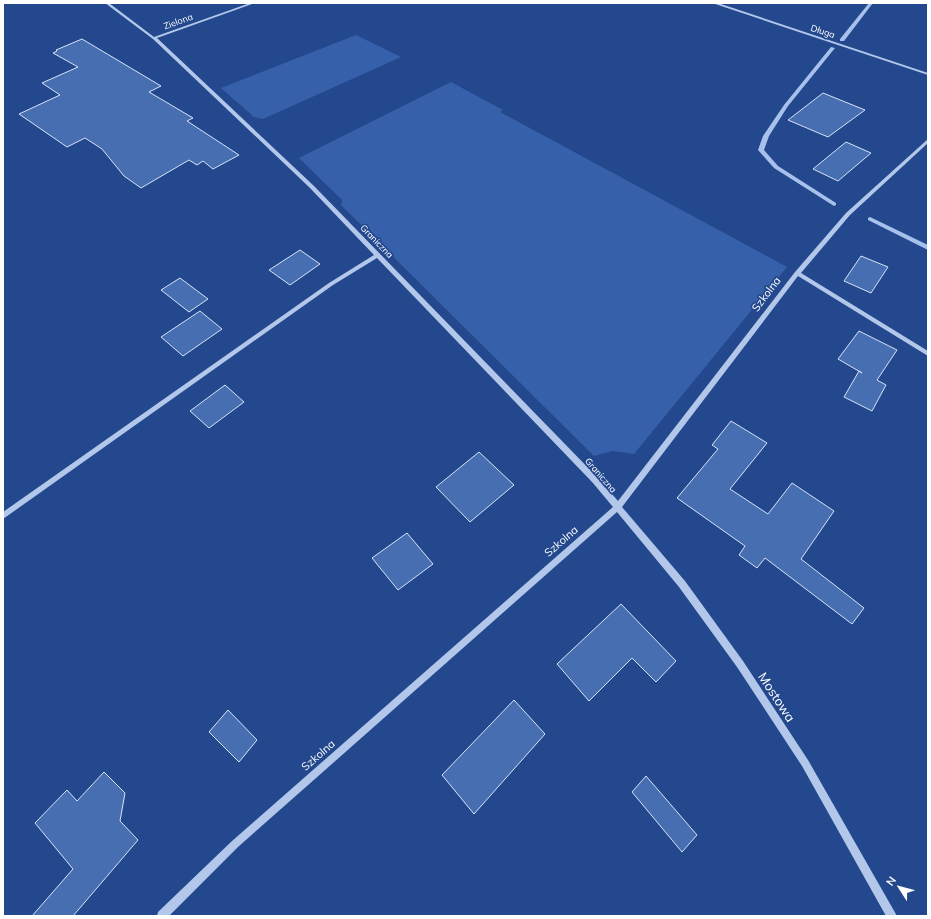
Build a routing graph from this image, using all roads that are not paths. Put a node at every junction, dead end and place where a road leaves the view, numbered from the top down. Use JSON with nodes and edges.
{"nodes":[{"id":1,"x":107,"y":3,"type":"edge"},
{"id":2,"x":253,"y":3,"type":"edge"},
{"id":3,"x":714,"y":3,"type":"edge"},
{"id":4,"x":154,"y":38,"type":"junction"},
{"id":5,"x":928,"y":74,"type":"edge"},
{"id":6,"x":928,"y":140,"type":"edge"},
{"id":7,"x":378,"y":255,"type":"junction"},
{"id":8,"x":797,"y":273,"type":"junction"},
{"id":9,"x":928,"y":354,"type":"edge"},
{"id":10,"x":617,"y":508,"type":"junction"},
{"id":11,"x":3,"y":516,"type":"edge"},
{"id":12,"x":162,"y":916,"type":"edge"},
{"id":13,"x":892,"y":916,"type":"edge"}],
"edges":[{"from":1,"to":4,"type":"street","name":"Graniczna"},
{"from":2,"to":4,"type":"street","name":"Zielona"},
{"from":3,"to":5,"type":"street","name":"Długa"},
{"from":4,"to":7,"type":"street","name":"Graniczna"},
{"from":6,"to":8,"type":"street","name":"Szkolna"},
{"from":7,"to":10,"type":"street","name":"Graniczna"},
{"from":7,"to":11,"type":"street"},
{"from":8,"to":9,"type":"street"},
{"from":8,"to":10,"type":"street","name":"Szkolna"},
{"from":10,"to":12,"type":"street","name":"Szkolna"},
{"from":10,"to":13,"type":"street","name":"Mostowa"}]}
